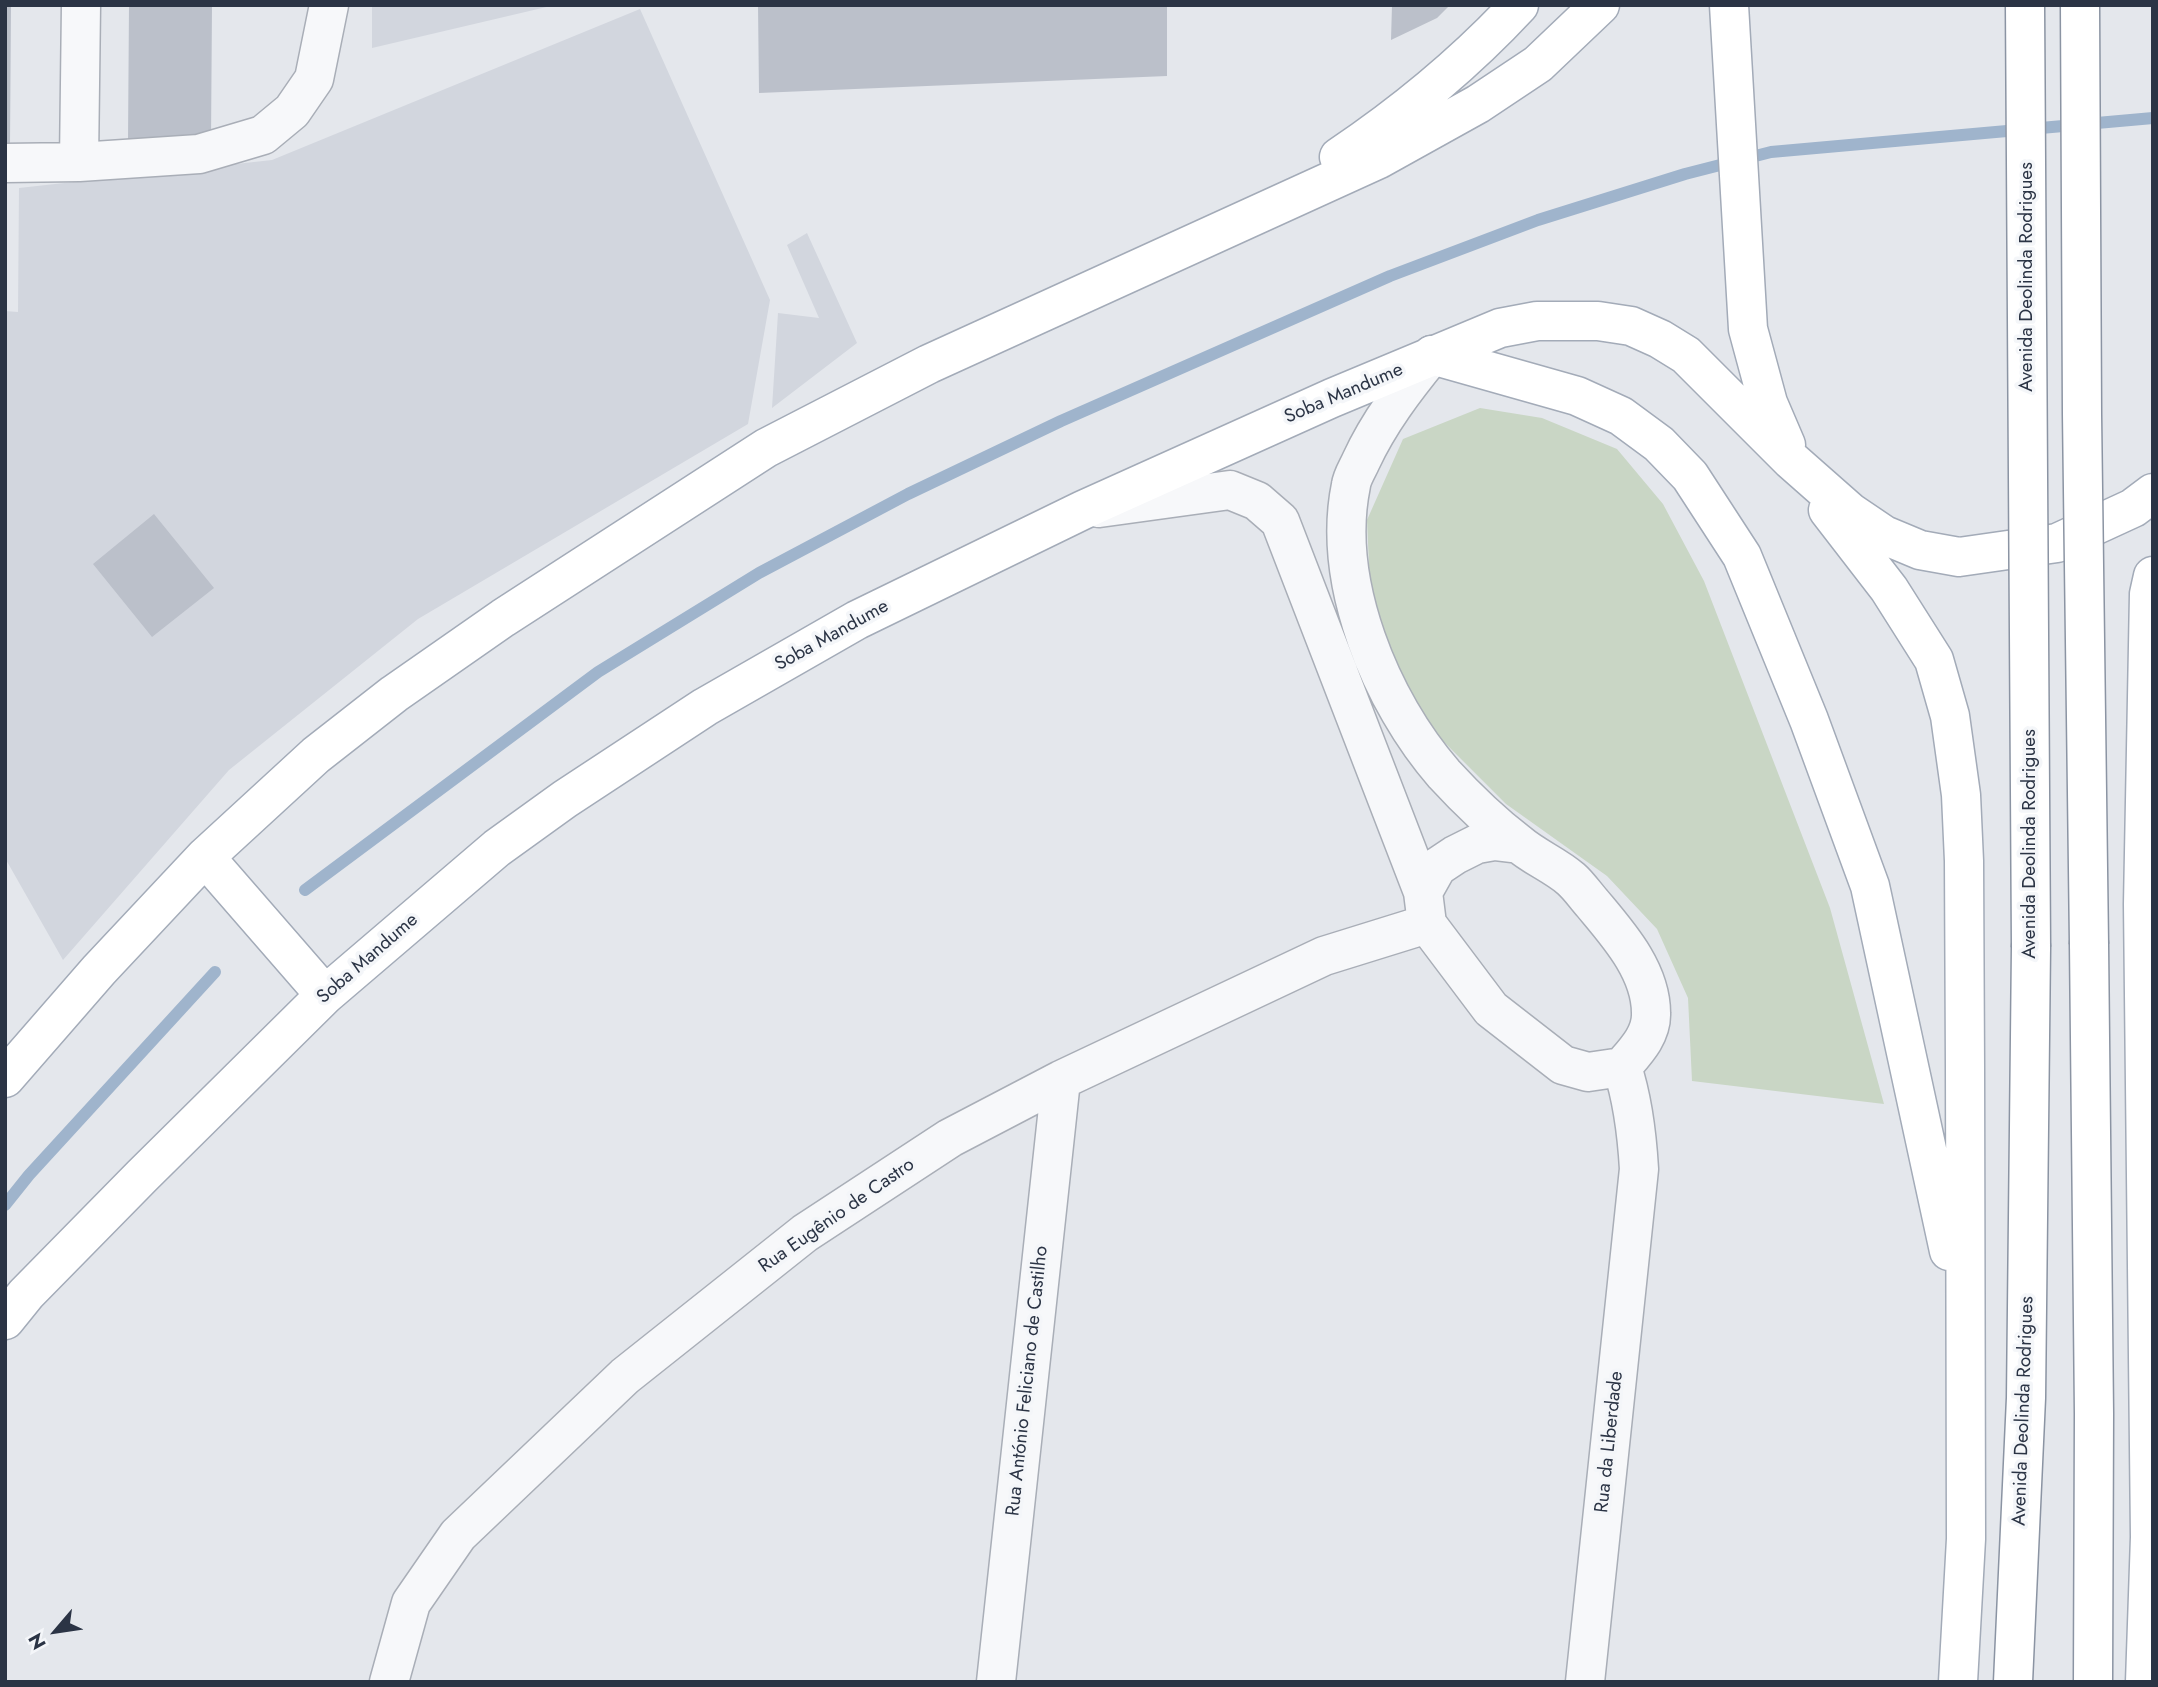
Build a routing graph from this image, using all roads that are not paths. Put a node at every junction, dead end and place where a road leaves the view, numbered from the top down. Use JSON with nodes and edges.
{"nodes":[{"id":1,"x":81,"y":5,"type":"edge"},
{"id":2,"x":329,"y":5,"type":"edge"},
{"id":3,"x":1518,"y":5,"type":"edge"},
{"id":4,"x":1600,"y":5,"type":"edge"},
{"id":5,"x":1729,"y":5,"type":"edge"},
{"id":6,"x":2025,"y":5,"type":"edge"},
{"id":7,"x":2080,"y":5,"type":"edge"},
{"id":8,"x":79,"y":162,"type":"junction"},
{"id":9,"x":5,"y":163,"type":"edge"},
{"id":10,"x":1252,"y":215,"type":"junction"},
{"id":11,"x":1432,"y":355,"type":"junction"},
{"id":12,"x":1791,"y":460,"type":"junction"},
{"id":13,"x":2153,"y":493,"type":"edge"},
{"id":14,"x":1083,"y":510,"type":"junction"},
{"id":15,"x":2153,"y":576,"type":"edge"},
{"id":16,"x":1519,"y":844,"type":"junction"},
{"id":17,"x":2153,"y":845,"type":"edge"},
{"id":18,"x":205,"y":857,"type":"junction"},
{"id":19,"x":2143,"y":904,"type":"junction"},
{"id":20,"x":1425,"y":908,"type":"junction"},
{"id":21,"x":2153,"y":957,"type":"edge"},
{"id":22,"x":325,"y":995,"type":"junction"},
{"id":23,"x":1622,"y":1067,"type":"junction"},
{"id":24,"x":5,"y":1078,"type":"edge"},
{"id":25,"x":1061,"y":1080,"type":"junction"},
{"id":26,"x":2150,"y":1262,"type":"edge"},
{"id":27,"x":5,"y":1320,"type":"edge"},
{"id":28,"x":1965,"y":1325,"type":"junction"},
{"id":29,"x":389,"y":1682,"type":"edge"},
{"id":30,"x":996,"y":1682,"type":"edge"},
{"id":31,"x":1584,"y":1682,"type":"edge"},
{"id":32,"x":1958,"y":1682,"type":"edge"},
{"id":33,"x":2013,"y":1682,"type":"edge"},
{"id":34,"x":2092,"y":1682,"type":"edge"},
{"id":35,"x":2145,"y":1682,"type":"edge"}],
"edges":[{"from":1,"to":8,"type":"street"},
{"from":2,"to":8,"type":"street"},
{"from":3,"to":10,"type":"main road"},
{"from":4,"to":10,"type":"main road"},
{"from":5,"to":12,"type":"main road"},
{"from":6,"to":33,"type":"main road","name":"Avenida Deolinda Rodrigues","bridge":true},
{"from":7,"to":34,"type":"main road","bridge":true},
{"from":8,"to":9,"type":"street"},
{"from":10,"to":18,"type":"main road"},
{"from":11,"to":12,"type":"main road","name":"Soba Mandume"},
{"from":11,"to":14,"type":"main road","name":"Soba Mandume"},
{"from":11,"to":16,"type":"street"},
{"from":11,"to":28,"type":"main road"},
{"from":12,"to":13,"type":"main road"},
{"from":12,"to":28,"type":"main road"},
{"from":14,"to":20,"type":"street"},
{"from":14,"to":22,"type":"main road","name":"Soba Mandume"},
{"from":15,"to":19,"type":"main road"},
{"from":16,"to":20,"type":"street"},
{"from":16,"to":23,"type":"street"},
{"from":17,"to":19,"type":"main road"},
{"from":18,"to":22,"type":"main road"},
{"from":18,"to":24,"type":"main road"},
{"from":19,"to":21,"type":"street"},
{"from":19,"to":26,"type":"main road"},
{"from":20,"to":23,"type":"street"},
{"from":20,"to":25,"type":"street","name":"Rua Eugênio de Castro"},
{"from":22,"to":27,"type":"main road","name":"Soba Mandume"},
{"from":23,"to":31,"type":"street","name":"Rua da Liberdade"},
{"from":25,"to":29,"type":"street","name":"Rua Eugênio de Castro"},
{"from":25,"to":30,"type":"street","name":"Rua António Feliciano de Castilho"},
{"from":26,"to":35,"type":"main road"},
{"from":28,"to":32,"type":"main road"}]}
